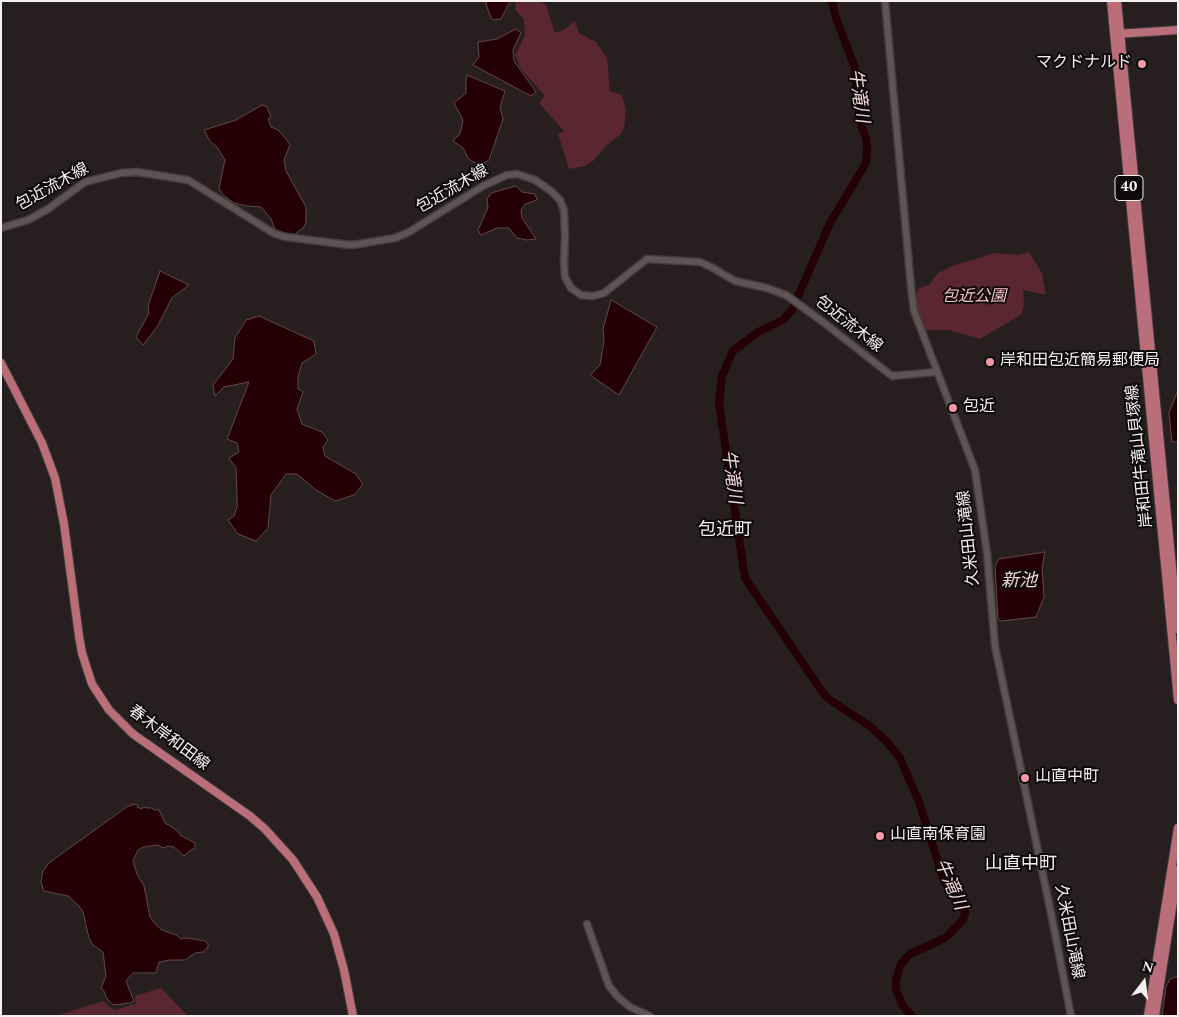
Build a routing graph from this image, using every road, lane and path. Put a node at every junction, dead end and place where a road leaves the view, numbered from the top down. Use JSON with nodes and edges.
{"nodes":[{"id":1,"x":885,"y":1,"type":"edge"},
{"id":2,"x":1110,"y":1,"type":"edge"},
{"id":3,"x":1117,"y":1,"type":"edge"},
{"id":4,"x":1178,"y":30,"type":"edge"},
{"id":5,"x":1178,"y":35,"type":"edge"},
{"id":6,"x":1117,"y":36,"type":"junction"},
{"id":7,"x":1,"y":228,"type":"edge"},
{"id":8,"x":1,"y":363,"type":"edge"},
{"id":9,"x":936,"y":372,"type":"junction"},
{"id":10,"x":1178,"y":629,"type":"edge"},
{"id":11,"x":1178,"y":700,"type":"edge"},
{"id":12,"x":1178,"y":828,"type":"edge"},
{"id":13,"x":1178,"y":870,"type":"edge"},
{"id":14,"x":587,"y":924,"type":"dead end"},
{"id":15,"x":352,"y":1016,"type":"edge"},
{"id":16,"x":650,"y":1016,"type":"edge"},
{"id":17,"x":1071,"y":1016,"type":"edge"},
{"id":18,"x":1148,"y":1016,"type":"edge"},
{"id":19,"x":1155,"y":1016,"type":"edge"}],
"edges":[{"from":1,"to":9,"type":"street","name":"久米田山滝線"},
{"from":2,"to":6,"type":"main road","name":"岸和田牛滝山貝塚線","number":"40"},
{"from":3,"to":6,"type":"main road","name":"岸和田牛滝山貝塚線","number":"40"},
{"from":4,"to":6,"type":"main road"},
{"from":5,"to":6,"type":"main road"},
{"from":6,"to":10,"type":"main road","name":"岸和田牛滝山貝塚線","number":"40"},
{"from":6,"to":11,"type":"main road","name":"岸和田牛滝山貝塚線","number":"40"},
{"from":7,"to":9,"type":"street","name":"包近流木線"},
{"from":8,"to":15,"type":"main road","name":"春木岸和田線"},
{"from":9,"to":17,"type":"street","name":"久米田山滝線"},
{"from":12,"to":18,"type":"main road"},
{"from":13,"to":19,"type":"main road"},
{"from":14,"to":16,"type":"street"}]}
